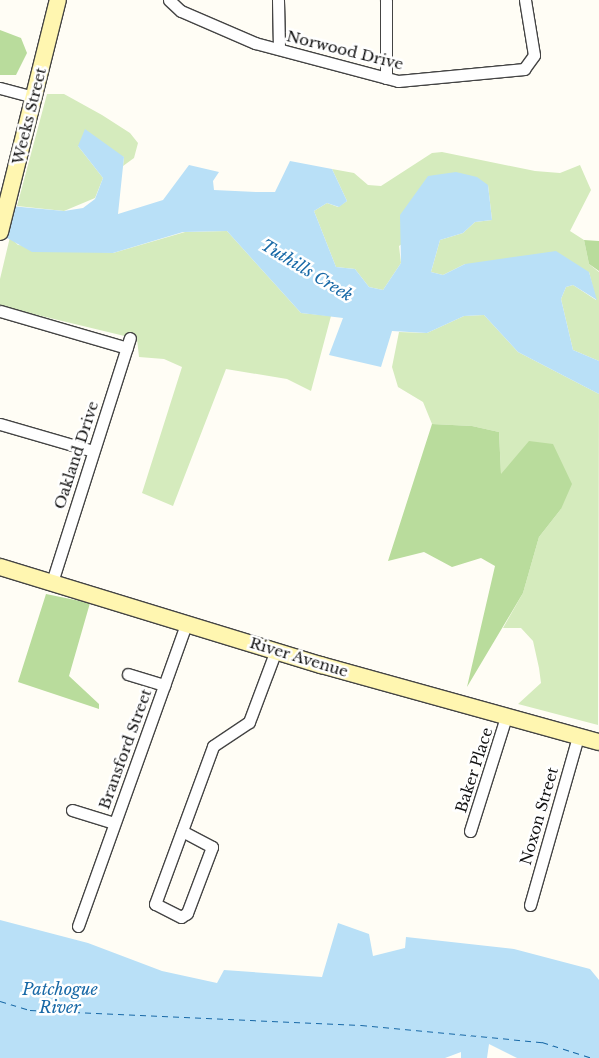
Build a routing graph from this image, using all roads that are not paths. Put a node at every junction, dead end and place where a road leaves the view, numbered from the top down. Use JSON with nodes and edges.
{"nodes":[{"id":1,"x":58,"y":0,"type":"edge"},
{"id":2,"x":169,"y":0,"type":"edge"},
{"id":3,"x":278,"y":0,"type":"edge"},
{"id":4,"x":386,"y":0,"type":"edge"},
{"id":5,"x":525,"y":0,"type":"edge"},
{"id":6,"x":279,"y":49,"type":"junction"},
{"id":7,"x":386,"y":78,"type":"junction"},
{"id":8,"x":0,"y":88,"type":"edge"},
{"id":9,"x":34,"y":97,"type":"junction"},
{"id":10,"x":2,"y":225,"type":"edge"},
{"id":11,"x":0,"y":312,"type":"edge"},
{"id":12,"x":0,"y":424,"type":"edge"},
{"id":13,"x":93,"y":451,"type":"junction"},
{"id":14,"x":0,"y":567,"type":"edge"},
{"id":15,"x":52,"y":582,"type":"junction"},
{"id":16,"x":187,"y":622,"type":"junction"},
{"id":17,"x":276,"y":650,"type":"junction"},
{"id":18,"x":128,"y":674,"type":"dead end"},
{"id":19,"x":164,"y":685,"type":"junction"},
{"id":20,"x":506,"y":717,"type":"junction"},
{"id":21,"x":578,"y":737,"type":"junction"},
{"id":22,"x":599,"y":742,"type":"edge"},
{"id":23,"x":72,"y":810,"type":"dead end"},
{"id":24,"x":114,"y":823,"type":"junction"},
{"id":25,"x":182,"y":830,"type":"junction"},
{"id":26,"x":470,"y":831,"type":"dead end"},
{"id":27,"x":530,"y":905,"type":"dead end"},
{"id":28,"x":78,"y":926,"type":"dead end"}],
"edges":[{"from":1,"to":9,"type":"main road","name":"Weeks Street"},
{"from":2,"to":6,"type":"street","name":"Norwood Drive"},
{"from":3,"to":6,"type":"street"},
{"from":4,"to":7,"type":"street"},
{"from":5,"to":7,"type":"street","name":"Norwood Drive"},
{"from":6,"to":7,"type":"street","name":"Norwood Drive"},
{"from":8,"to":9,"type":"street"},
{"from":9,"to":10,"type":"main road","name":"Weeks Street"},
{"from":11,"to":13,"type":"street","name":"Oakland Drive"},
{"from":12,"to":13,"type":"street"},
{"from":13,"to":15,"type":"street","name":"Oakland Drive"},
{"from":14,"to":15,"type":"main road","name":"River Avenue"},
{"from":15,"to":16,"type":"main road","name":"River Avenue"},
{"from":16,"to":17,"type":"main road","name":"River Avenue"},
{"from":16,"to":19,"type":"street","name":"Bransford Street"},
{"from":17,"to":20,"type":"main road","name":"River Avenue"},
{"from":17,"to":25,"type":"street"},
{"from":18,"to":19,"type":"street"},
{"from":19,"to":24,"type":"street","name":"Bransford Street"},
{"from":20,"to":21,"type":"main road","name":"River Avenue"},
{"from":20,"to":26,"type":"street","name":"Baker Place"},
{"from":21,"to":22,"type":"main road","name":"River Avenue"},
{"from":21,"to":27,"type":"street","name":"Noxon Street"},
{"from":23,"to":24,"type":"street"},
{"from":24,"to":28,"type":"street","name":"Bransford Street"},
{"from":25,"to":25,"type":"street"}]}
